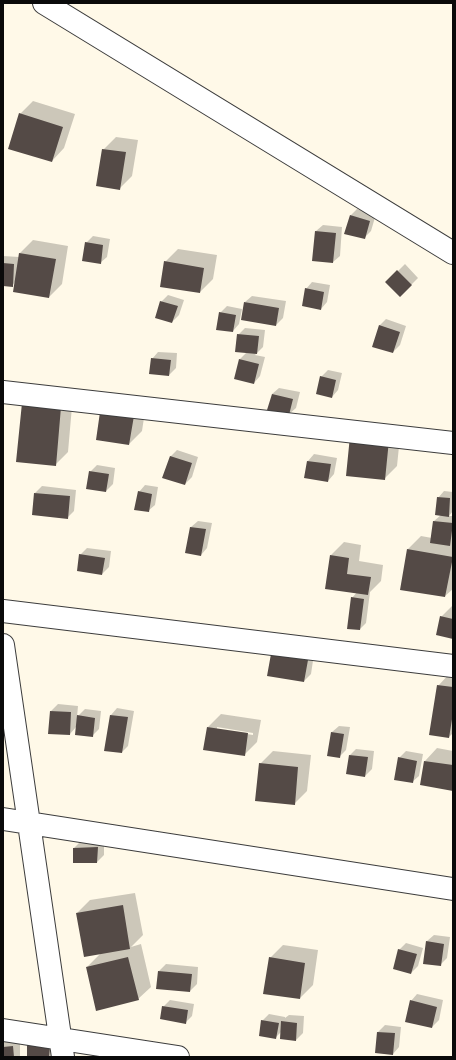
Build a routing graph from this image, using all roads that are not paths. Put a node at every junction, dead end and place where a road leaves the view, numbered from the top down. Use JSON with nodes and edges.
{"nodes":[{"id":1,"x":44,"y":3,"type":"edge"},
{"id":2,"x":453,"y":253,"type":"edge"},
{"id":3,"x":3,"y":392,"type":"edge"},
{"id":4,"x":453,"y":443,"type":"edge"},
{"id":5,"x":3,"y":611,"type":"edge"},
{"id":6,"x":3,"y":645,"type":"edge"},
{"id":7,"x":453,"y":666,"type":"edge"},
{"id":8,"x":3,"y":819,"type":"edge"},
{"id":9,"x":29,"y":823,"type":"junction"},
{"id":10,"x":453,"y":889,"type":"edge"},
{"id":11,"x":3,"y":1030,"type":"edge"},
{"id":12,"x":62,"y":1048,"type":"edge"},
{"id":13,"x":178,"y":1057,"type":"edge"}],
"edges":[{"from":1,"to":2,"type":"street"},
{"from":3,"to":4,"type":"street"},
{"from":5,"to":7,"type":"street"},
{"from":6,"to":9,"type":"street"},
{"from":8,"to":9,"type":"street"},
{"from":9,"to":10,"type":"street"},
{"from":9,"to":12,"type":"street"},
{"from":11,"to":12,"type":"street"},
{"from":12,"to":13,"type":"street"}]}
